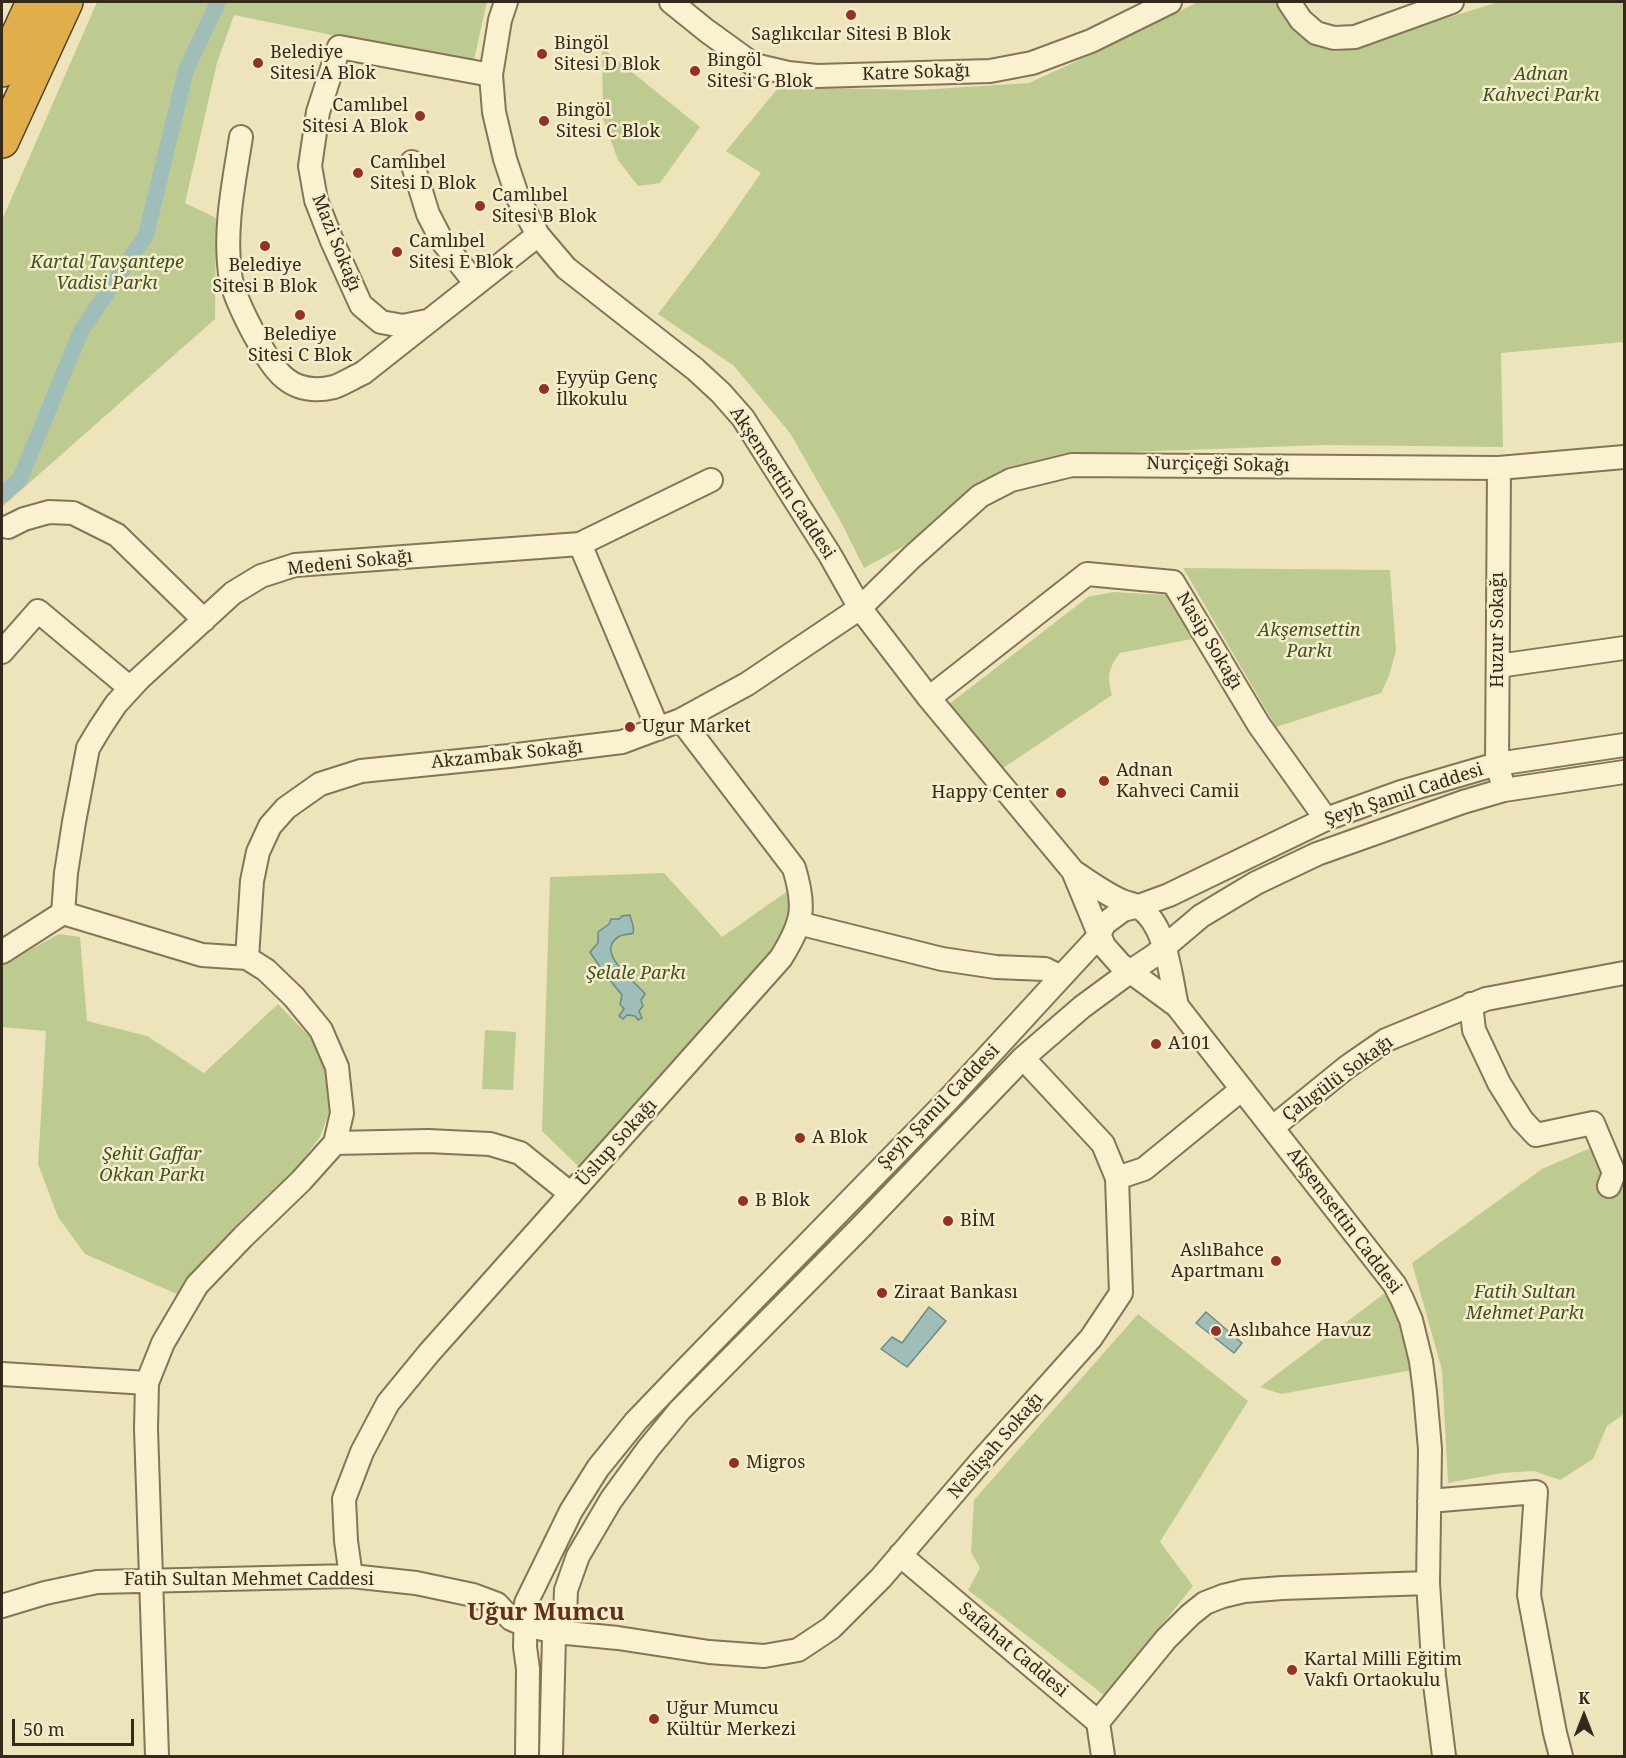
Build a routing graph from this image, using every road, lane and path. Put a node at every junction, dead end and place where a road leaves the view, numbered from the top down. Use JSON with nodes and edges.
{"nodes":[{"id":1,"x":33,"y":2,"type":"edge"},
{"id":2,"x":66,"y":2,"type":"edge"},
{"id":3,"x":506,"y":2,"type":"edge"},
{"id":4,"x":671,"y":2,"type":"edge"},
{"id":5,"x":1170,"y":2,"type":"edge"},
{"id":6,"x":1289,"y":2,"type":"edge"},
{"id":7,"x":1452,"y":2,"type":"edge"},
{"id":8,"x":2,"y":70,"type":"edge"},
{"id":9,"x":491,"y":75,"type":"junction"},
{"id":10,"x":241,"y":137,"type":"dead end"},
{"id":11,"x":2,"y":141,"type":"edge"},
{"id":12,"x":412,"y":162,"type":"dead end"},
{"id":13,"x":538,"y":235,"type":"junction"},
{"id":14,"x":476,"y":284,"type":"junction"},
{"id":15,"x":429,"y":321,"type":"junction"},
{"id":16,"x":1624,"y":457,"type":"edge"},
{"id":17,"x":1499,"y":468,"type":"junction"},
{"id":18,"x":711,"y":480,"type":"dead end"},
{"id":19,"x":8,"y":527,"type":"dead end"},
{"id":20,"x":580,"y":544,"type":"junction"},
{"id":21,"x":860,"y":608,"type":"junction"},
{"id":22,"x":204,"y":620,"type":"junction"},
{"id":23,"x":1624,"y":648,"type":"edge"},
{"id":24,"x":2,"y":652,"type":"edge"},
{"id":25,"x":1498,"y":666,"type":"junction"},
{"id":26,"x":130,"y":688,"type":"junction"},
{"id":27,"x":929,"y":698,"type":"junction"},
{"id":28,"x":681,"y":720,"type":"junction"},
{"id":29,"x":658,"y":729,"type":"junction"},
{"id":30,"x":1624,"y":746,"type":"edge"},
{"id":31,"x":1497,"y":764,"type":"junction"},
{"id":32,"x":1624,"y":772,"type":"edge"},
{"id":33,"x":1504,"y":790,"type":"junction"},
{"id":34,"x":1326,"y":819,"type":"junction"},
{"id":35,"x":1073,"y":872,"type":"junction"},
{"id":36,"x":1139,"y":906,"type":"junction"},
{"id":37,"x":63,"y":914,"type":"junction"},
{"id":38,"x":798,"y":923,"type":"junction"},
{"id":39,"x":1100,"y":936,"type":"junction"},
{"id":40,"x":1164,"y":946,"type":"junction"},
{"id":41,"x":2,"y":952,"type":"edge"},
{"id":42,"x":247,"y":958,"type":"junction"},
{"id":43,"x":1131,"y":971,"type":"junction"},
{"id":44,"x":1624,"y":973,"type":"edge"},
{"id":45,"x":1061,"y":977,"type":"junction"},
{"id":46,"x":1471,"y":1004,"type":"junction"},
{"id":47,"x":1177,"y":1006,"type":"junction"},
{"id":48,"x":1023,"y":1058,"type":"junction"},
{"id":49,"x":1242,"y":1089,"type":"junction"},
{"id":50,"x":1273,"y":1127,"type":"junction"},
{"id":51,"x":335,"y":1143,"type":"junction"},
{"id":52,"x":1118,"y":1178,"type":"junction"},
{"id":53,"x":1609,"y":1186,"type":"dead end"},
{"id":54,"x":571,"y":1194,"type":"junction"},
{"id":55,"x":2,"y":1374,"type":"edge"},
{"id":56,"x":147,"y":1383,"type":"junction"},
{"id":57,"x":1429,"y":1501,"type":"junction"},
{"id":58,"x":900,"y":1556,"type":"junction"},
{"id":59,"x":351,"y":1576,"type":"junction"},
{"id":60,"x":151,"y":1581,"type":"junction"},
{"id":61,"x":1428,"y":1583,"type":"junction"},
{"id":62,"x":532,"y":1590,"type":"junction"},
{"id":63,"x":497,"y":1604,"type":"junction"},
{"id":64,"x":2,"y":1606,"type":"edge"},
{"id":65,"x":565,"y":1608,"type":"junction"},
{"id":66,"x":525,"y":1625,"type":"junction"},
{"id":67,"x":556,"y":1632,"type":"junction"},
{"id":68,"x":618,"y":1638,"type":"junction"},
{"id":69,"x":1098,"y":1722,"type":"junction"},
{"id":70,"x":157,"y":1756,"type":"edge"},
{"id":71,"x":527,"y":1756,"type":"edge"},
{"id":72,"x":551,"y":1756,"type":"edge"},
{"id":73,"x":1103,"y":1756,"type":"edge"},
{"id":74,"x":1444,"y":1756,"type":"edge"},
{"id":75,"x":1561,"y":1756,"type":"edge"}],
"edges":[{"from":1,"to":8,"type":"highway"},
{"from":2,"to":11,"type":"highway"},
{"from":3,"to":9,"type":"street","name":"Akşemsettin Caddesi"},
{"from":4,"to":5,"type":"street","name":"Katre Sokağı"},
{"from":6,"to":7,"type":"street"},
{"from":9,"to":13,"type":"street","name":"Akşemsettin Caddesi"},
{"from":9,"to":15,"type":"street","name":"Mazi Sokağı"},
{"from":10,"to":15,"type":"street","name":"Mazi Sokağı"},
{"from":12,"to":14,"type":"street"},
{"from":13,"to":14,"type":"street","name":"Mazi Sokağı"},
{"from":13,"to":21,"type":"street","name":"Akşemsettin Caddesi"},
{"from":14,"to":15,"type":"street","name":"Mazi Sokağı"},
{"from":16,"to":17,"type":"street","name":"Nurçiçeği Sokağı"},
{"from":17,"to":21,"type":"street","name":"Nurçiçeği Sokağı"},
{"from":17,"to":25,"type":"street","name":"Huzur Sokağı"},
{"from":18,"to":20,"type":"street"},
{"from":19,"to":22,"type":"street"},
{"from":20,"to":22,"type":"street","name":"Medeni Sokağı"},
{"from":20,"to":29,"type":"street"},
{"from":21,"to":27,"type":"street","name":"Akşemsettin Caddesi"},
{"from":21,"to":28,"type":"street","name":"Akzambak Sokağı"},
{"from":22,"to":26,"type":"street","name":"Medeni Sokağı"},
{"from":23,"to":25,"type":"street"},
{"from":24,"to":26,"type":"street"},
{"from":25,"to":31,"type":"street","name":"Huzur Sokağı"},
{"from":26,"to":37,"type":"street","name":"Medeni Sokağı"},
{"from":27,"to":34,"type":"street","name":"Nasip Sokağı"},
{"from":27,"to":35,"type":"street","name":"Akşemsettin Caddesi"},
{"from":28,"to":29,"type":"street","name":"Akzambak Sokağı"},
{"from":28,"to":38,"type":"street","name":"Üslup Sokağı"},
{"from":29,"to":42,"type":"street","name":"Akzambak Sokağı"},
{"from":30,"to":31,"type":"street","name":"Şeyh Şamil Caddesi"},
{"from":31,"to":33,"type":"street","name":"Huzur Sokağı"},
{"from":31,"to":34,"type":"street","name":"Şeyh Şamil Caddesi"},
{"from":32,"to":33,"type":"street","name":"Şeyh Şamil Caddesi"},
{"from":33,"to":40,"type":"street","name":"Şeyh Şamil Caddesi"},
{"from":34,"to":36,"type":"street","name":"Şeyh Şamil Caddesi"},
{"from":35,"to":36,"type":"street","name":"Akşemsettin Caddesi"},
{"from":35,"to":39,"type":"street","name":"Akşemsettin Caddesi"},
{"from":36,"to":39,"type":"street","name":"Şeyh Şamil Caddesi"},
{"from":36,"to":40,"type":"street","name":"Akşemsettin Caddesi"},
{"from":37,"to":41,"type":"street"},
{"from":37,"to":42,"type":"street"},
{"from":38,"to":45,"type":"street"},
{"from":38,"to":54,"type":"street","name":"Üslup Sokağı"},
{"from":39,"to":43,"type":"street","name":"Akşemsettin Caddesi"},
{"from":39,"to":45,"type":"street","name":"Şeyh Şamil Caddesi"},
{"from":40,"to":43,"type":"street","name":"Şeyh Şamil Caddesi"},
{"from":40,"to":47,"type":"street","name":"Akşemsettin Caddesi"},
{"from":42,"to":51,"type":"street"},
{"from":43,"to":47,"type":"street","name":"Akşemsettin Caddesi"},
{"from":43,"to":48,"type":"street","name":"Şeyh Şamil Caddesi"},
{"from":44,"to":46,"type":"street","name":"Çalıgülü Sokağı"},
{"from":45,"to":62,"type":"street","name":"Şeyh Şamil Caddesi"},
{"from":46,"to":50,"type":"street","name":"Çalıgülü Sokağı"},
{"from":46,"to":53,"type":"street"},
{"from":47,"to":49,"type":"street","name":"Akşemsettin Caddesi"},
{"from":48,"to":52,"type":"street","name":"Neslişah Sokağı"},
{"from":48,"to":65,"type":"street","name":"Şeyh Şamil Caddesi"},
{"from":49,"to":50,"type":"street","name":"Akşemsettin Caddesi"},
{"from":49,"to":52,"type":"street"},
{"from":50,"to":57,"type":"street","name":"Akşemsettin Caddesi"},
{"from":51,"to":54,"type":"street"},
{"from":51,"to":56,"type":"street"},
{"from":52,"to":58,"type":"street","name":"Neslişah Sokağı"},
{"from":54,"to":59,"type":"street","name":"Üslup Sokağı"},
{"from":55,"to":56,"type":"street"},
{"from":56,"to":60,"type":"street"},
{"from":57,"to":61,"type":"street","name":"Akşemsettin Caddesi"},
{"from":57,"to":75,"type":"street"},
{"from":58,"to":68,"type":"street","name":"Neslişah Sokağı"},
{"from":58,"to":69,"type":"street","name":"Safahat Caddesi"},
{"from":59,"to":60,"type":"street","name":"Fatih Sultan Mehmet Caddesi"},
{"from":59,"to":63,"type":"street","name":"Fatih Sultan Mehmet Caddesi"},
{"from":60,"to":64,"type":"street","name":"Fatih Sultan Mehmet Caddesi"},
{"from":60,"to":70,"type":"street"},
{"from":61,"to":69,"type":"street"},
{"from":61,"to":74,"type":"street","name":"Akşemsettin Caddesi"},
{"from":62,"to":63,"type":"street"},
{"from":62,"to":65,"type":"street"},
{"from":62,"to":66,"type":"street","name":"Şeyh Şamil Caddesi"},
{"from":63,"to":66,"type":"street"},
{"from":65,"to":67,"type":"street","name":"Şeyh Şamil Caddesi"},
{"from":65,"to":68,"type":"street"},
{"from":66,"to":67,"type":"street"},
{"from":66,"to":71,"type":"street","name":"Şeyh Şamil Caddesi"},
{"from":67,"to":68,"type":"street","name":"Neslişah Sokağı"},
{"from":67,"to":72,"type":"street","name":"Şeyh Şamil Caddesi"},
{"from":69,"to":73,"type":"street"}]}
